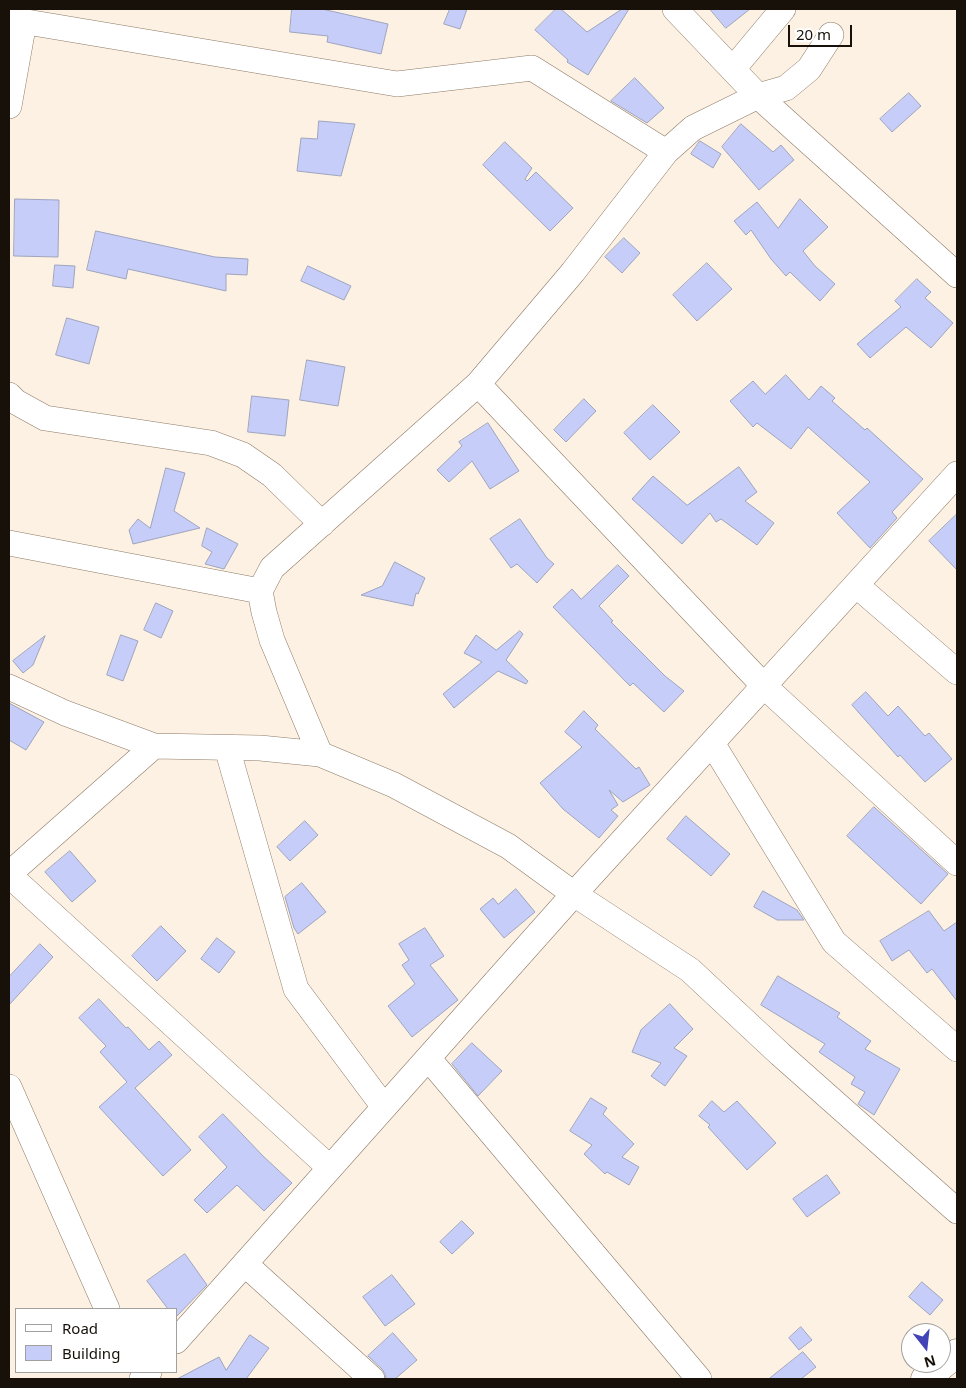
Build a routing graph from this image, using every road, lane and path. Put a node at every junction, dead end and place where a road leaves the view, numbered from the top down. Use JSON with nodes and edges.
{"nodes":[{"id":1,"x":675,"y":9,"type":"edge"},
{"id":2,"x":783,"y":9,"type":"edge"},
{"id":3,"x":17,"y":20,"type":"edge"},
{"id":4,"x":831,"y":35,"type":"dead end"},
{"id":5,"x":733,"y":69,"type":"junction"},
{"id":6,"x":758,"y":96,"type":"junction"},
{"id":7,"x":9,"y":106,"type":"edge"},
{"id":8,"x":666,"y":152,"type":"junction"},
{"id":9,"x":957,"y":275,"type":"edge"},
{"id":10,"x":478,"y":384,"type":"junction"},
{"id":11,"x":9,"y":394,"type":"edge"},
{"id":12,"x":957,"y":474,"type":"edge"},
{"id":13,"x":322,"y":524,"type":"junction"},
{"id":14,"x":9,"y":543,"type":"edge"},
{"id":15,"x":856,"y":585,"type":"junction"},
{"id":16,"x":260,"y":591,"type":"junction"},
{"id":17,"x":957,"y":672,"type":"edge"},
{"id":18,"x":764,"y":686,"type":"junction"},
{"id":19,"x":9,"y":687,"type":"edge"},
{"id":20,"x":712,"y":743,"type":"junction"},
{"id":21,"x":154,"y":746,"type":"junction"},
{"id":22,"x":227,"y":748,"type":"junction"},
{"id":23,"x":320,"y":754,"type":"junction"},
{"id":24,"x":957,"y":863,"type":"edge"},
{"id":25,"x":9,"y":874,"type":"edge"},
{"id":26,"x":574,"y":894,"type":"junction"},
{"id":27,"x":957,"y":1049,"type":"edge"},
{"id":28,"x":428,"y":1058,"type":"junction"},
{"id":29,"x":9,"y":1087,"type":"edge"},
{"id":30,"x":384,"y":1107,"type":"junction"},
{"id":31,"x":330,"y":1168,"type":"junction"},
{"id":32,"x":957,"y":1211,"type":"edge"},
{"id":33,"x":244,"y":1264,"type":"junction"},
{"id":34,"x":108,"y":1308,"type":"edge"},
{"id":35,"x":178,"y":1339,"type":"edge"},
{"id":36,"x":957,"y":1353,"type":"edge"},
{"id":37,"x":372,"y":1379,"type":"edge"},
{"id":38,"x":699,"y":1379,"type":"edge"},
{"id":39,"x":925,"y":1379,"type":"edge"}],
"edges":[{"from":1,"to":5,"type":"street"},
{"from":2,"to":5,"type":"street"},
{"from":3,"to":7,"type":"street"},
{"from":3,"to":8,"type":"street"},
{"from":4,"to":6,"type":"street"},
{"from":5,"to":6,"type":"street"},
{"from":6,"to":8,"type":"street"},
{"from":6,"to":9,"type":"street"},
{"from":8,"to":10,"type":"street"},
{"from":10,"to":13,"type":"street"},
{"from":10,"to":18,"type":"street"},
{"from":11,"to":13,"type":"street"},
{"from":12,"to":15,"type":"street"},
{"from":13,"to":16,"type":"street"},
{"from":14,"to":16,"type":"street"},
{"from":15,"to":17,"type":"street"},
{"from":15,"to":18,"type":"street"},
{"from":16,"to":23,"type":"street"},
{"from":18,"to":20,"type":"street"},
{"from":18,"to":24,"type":"street"},
{"from":19,"to":21,"type":"street"},
{"from":20,"to":26,"type":"street"},
{"from":20,"to":27,"type":"street"},
{"from":21,"to":22,"type":"street"},
{"from":21,"to":25,"type":"street"},
{"from":22,"to":23,"type":"street"},
{"from":22,"to":30,"type":"street"},
{"from":23,"to":26,"type":"street"},
{"from":25,"to":31,"type":"street"},
{"from":26,"to":28,"type":"street"},
{"from":26,"to":32,"type":"street"},
{"from":28,"to":30,"type":"street"},
{"from":28,"to":38,"type":"street"},
{"from":29,"to":34,"type":"street"},
{"from":30,"to":31,"type":"street"},
{"from":31,"to":33,"type":"street"},
{"from":33,"to":35,"type":"street"},
{"from":33,"to":37,"type":"street"},
{"from":36,"to":39,"type":"highway"}]}
